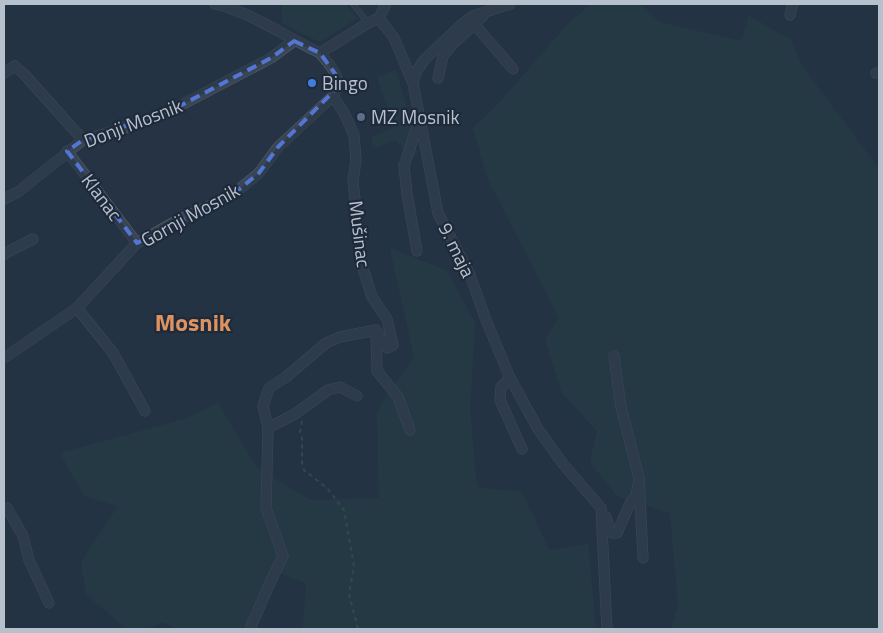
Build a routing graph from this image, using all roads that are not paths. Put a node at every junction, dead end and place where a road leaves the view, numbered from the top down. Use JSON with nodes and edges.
{"nodes":[{"id":1,"x":215,"y":4,"type":"edge"},
{"id":2,"x":353,"y":4,"type":"edge"},
{"id":3,"x":386,"y":4,"type":"edge"},
{"id":4,"x":510,"y":4,"type":"edge"},
{"id":5,"x":793,"y":4,"type":"edge"},
{"id":6,"x":490,"y":10,"type":"junction"},
{"id":7,"x":790,"y":15,"type":"dead end"},
{"id":8,"x":379,"y":18,"type":"junction"},
{"id":9,"x":368,"y":23,"type":"junction"},
{"id":10,"x":474,"y":24,"type":"junction"},
{"id":11,"x":294,"y":41,"type":"junction"},
{"id":12,"x":320,"y":53,"type":"junction"},
{"id":13,"x":513,"y":69,"type":"dead end"},
{"id":14,"x":4,"y":73,"type":"edge"},
{"id":15,"x":438,"y":78,"type":"dead end"},
{"id":16,"x":413,"y":83,"type":"junction"},
{"id":17,"x":333,"y":96,"type":"junction"},
{"id":18,"x":420,"y":118,"type":"junction"},
{"id":19,"x":83,"y":140,"type":"junction"},
{"id":20,"x":67,"y":151,"type":"junction"},
{"id":21,"x":4,"y":199,"type":"edge"},
{"id":22,"x":33,"y":239,"type":"dead end"},
{"id":23,"x":137,"y":243,"type":"junction"},
{"id":24,"x":417,"y":251,"type":"dead end"},
{"id":25,"x":4,"y":254,"type":"edge"},
{"id":26,"x":77,"y":308,"type":"junction"},
{"id":27,"x":376,"y":330,"type":"junction"},
{"id":28,"x":614,"y":356,"type":"dead end"},
{"id":29,"x":4,"y":358,"type":"edge"},
{"id":30,"x":510,"y":378,"type":"junction"},
{"id":31,"x":357,"y":396,"type":"dead end"},
{"id":32,"x":145,"y":411,"type":"dead end"},
{"id":33,"x":268,"y":428,"type":"junction"},
{"id":34,"x":410,"y":430,"type":"dead end"},
{"id":35,"x":522,"y":450,"type":"dead end"},
{"id":36,"x":639,"y":478,"type":"junction"},
{"id":37,"x":601,"y":508,"type":"junction"},
{"id":38,"x":4,"y":509,"type":"edge"},
{"id":39,"x":643,"y":558,"type":"dead end"},
{"id":40,"x":48,"y":604,"type":"dead end"},
{"id":41,"x":250,"y":629,"type":"edge"},
{"id":42,"x":607,"y":629,"type":"edge"}],
"edges":[{"from":1,"to":11,"type":"street"},
{"from":2,"to":9,"type":"lane"},
{"from":3,"to":8,"type":"street"},
{"from":4,"to":6,"type":"street"},
{"from":5,"to":7,"type":"street"},
{"from":6,"to":10,"type":"street"},
{"from":6,"to":16,"type":"street"},
{"from":8,"to":9,"type":"street"},
{"from":8,"to":16,"type":"street","name":"9. maja"},
{"from":9,"to":12,"type":"street"},
{"from":10,"to":13,"type":"street"},
{"from":10,"to":15,"type":"street"},
{"from":11,"to":12,"type":"street"},
{"from":11,"to":19,"type":"street","name":"Donji Mosnik"},
{"from":12,"to":17,"type":"street"},
{"from":14,"to":19,"type":"street"},
{"from":16,"to":18,"type":"street","name":"9. maja"},
{"from":17,"to":23,"type":"street","name":"Gornji Mosnik"},
{"from":17,"to":27,"type":"street","name":"Mušinac"},
{"from":18,"to":24,"type":"street","name":"9. maja"},
{"from":18,"to":30,"type":"street","name":"9. maja"},
{"from":19,"to":20,"type":"street","name":"Donji Mosnik"},
{"from":20,"to":21,"type":"street","name":"Donji Mosnik"},
{"from":20,"to":23,"type":"street","name":"Klanac"},
{"from":22,"to":25,"type":"street"},
{"from":23,"to":26,"type":"street","name":"Gornji Mosnik"},
{"from":26,"to":29,"type":"street","name":"Gornji Mosnik"},
{"from":26,"to":32,"type":"street"},
{"from":27,"to":33,"type":"street"},
{"from":27,"to":34,"type":"street"},
{"from":28,"to":36,"type":"street"},
{"from":30,"to":35,"type":"street"},
{"from":30,"to":37,"type":"street","name":"9. maja"},
{"from":31,"to":33,"type":"street"},
{"from":33,"to":41,"type":"street"},
{"from":36,"to":37,"type":"street","name":"9. maja"},
{"from":36,"to":39,"type":"street"},
{"from":37,"to":42,"type":"street"},
{"from":38,"to":40,"type":"street"}]}
